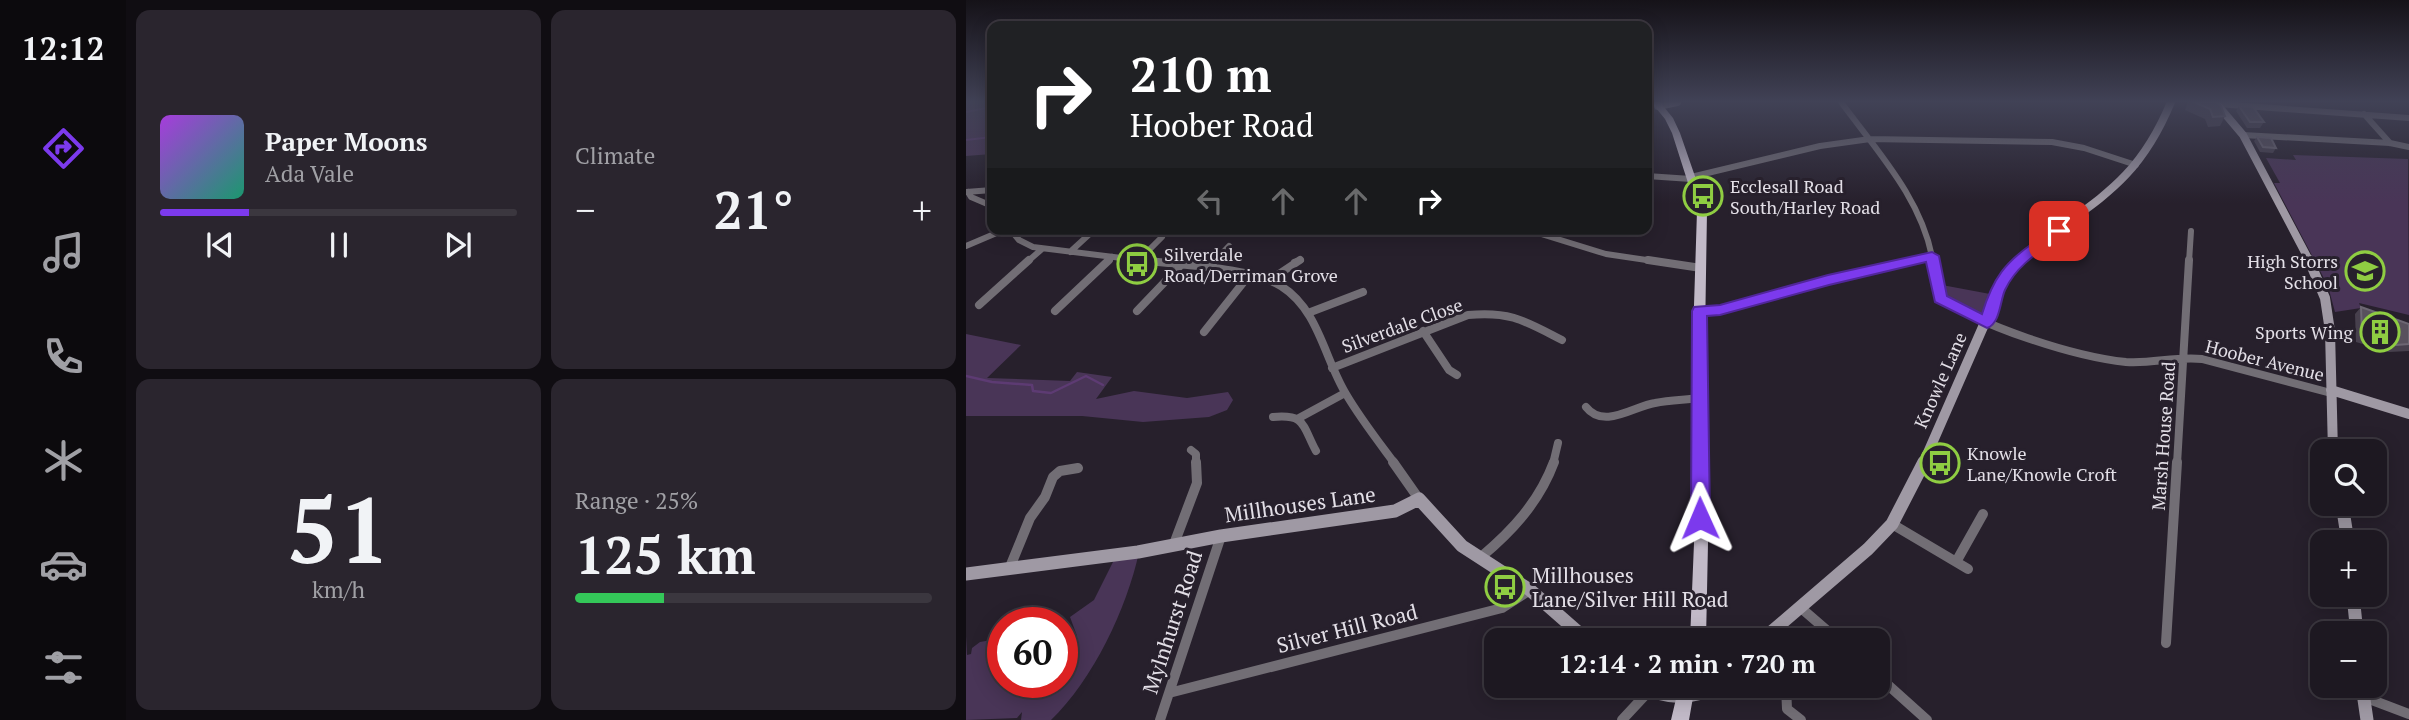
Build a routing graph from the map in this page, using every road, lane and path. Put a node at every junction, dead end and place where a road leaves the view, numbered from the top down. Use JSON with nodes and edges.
{"nodes":[{"id":1,"x":2243,"y":135,"type":"edge"},
{"id":2,"x":1677,"y":136,"type":"edge"},
{"id":3,"x":1867,"y":136,"type":"edge"},
{"id":4,"x":2156,"y":136,"type":"edge"},
{"id":5,"x":2254,"y":136,"type":"edge"},
{"id":6,"x":2383,"y":136,"type":"edge"},
{"id":7,"x":1870,"y":139,"type":"junction"},
{"id":8,"x":2390,"y":143,"type":"junction"},
{"id":9,"x":2409,"y":147,"type":"edge"},
{"id":10,"x":2136,"y":165,"type":"junction"},
{"id":11,"x":1652,"y":176,"type":"edge"},
{"id":12,"x":1691,"y":178,"type":"junction"},
{"id":13,"x":987,"y":190,"type":"edge"},
{"id":14,"x":967,"y":192,"type":"edge"},
{"id":15,"x":987,"y":203,"type":"edge"},
{"id":16,"x":2191,"y":231,"type":"dead end"},
{"id":17,"x":993,"y":235,"type":"edge"},
{"id":18,"x":1015,"y":235,"type":"edge"},
{"id":19,"x":1088,"y":235,"type":"edge"},
{"id":20,"x":1544,"y":235,"type":"edge"},
{"id":21,"x":1162,"y":237,"type":"dead end"},
{"id":22,"x":966,"y":246,"type":"edge"},
{"id":23,"x":1228,"y":246,"type":"dead end"},
{"id":24,"x":1042,"y":249,"type":"junction"},
{"id":25,"x":1070,"y":252,"type":"junction"},
{"id":26,"x":1932,"y":256,"type":"junction"},
{"id":27,"x":1112,"y":257,"type":"junction"},
{"id":28,"x":1139,"y":260,"type":"junction"},
{"id":29,"x":1301,"y":260,"type":"dead end"},
{"id":30,"x":1181,"y":265,"type":"junction"},
{"id":31,"x":1208,"y":268,"type":"junction"},
{"id":32,"x":1701,"y":268,"type":"junction"},
{"id":33,"x":1250,"y":274,"type":"junction"},
{"id":34,"x":1270,"y":280,"type":"junction"},
{"id":35,"x":1363,"y":292,"type":"dead end"},
{"id":36,"x":979,"y":305,"type":"dead end"},
{"id":37,"x":1055,"y":310,"type":"dead end"},
{"id":38,"x":1137,"y":311,"type":"dead end"},
{"id":39,"x":1699,"y":311,"type":"junction"},
{"id":40,"x":1308,"y":313,"type":"junction"},
{"id":41,"x":1987,"y":323,"type":"junction"},
{"id":42,"x":1423,"y":331,"type":"junction"},
{"id":43,"x":1204,"y":332,"type":"dead end"},
{"id":44,"x":1562,"y":340,"type":"dead end"},
{"id":45,"x":2184,"y":357,"type":"junction"},
{"id":46,"x":1332,"y":368,"type":"junction"},
{"id":47,"x":1457,"y":375,"type":"dead end"},
{"id":48,"x":2331,"y":392,"type":"junction"},
{"id":49,"x":1345,"y":393,"type":"junction"},
{"id":50,"x":1700,"y":398,"type":"junction"},
{"id":51,"x":1586,"y":407,"type":"dead end"},
{"id":52,"x":2409,"y":414,"type":"edge"},
{"id":53,"x":1273,"y":417,"type":"dead end"},
{"id":54,"x":1299,"y":418,"type":"junction"},
{"id":55,"x":2333,"y":439,"type":"edge"},
{"id":56,"x":1558,"y":443,"type":"dead end"},
{"id":57,"x":1191,"y":450,"type":"dead end"},
{"id":58,"x":1316,"y":451,"type":"dead end"},
{"id":59,"x":1078,"y":468,"type":"dead end"},
{"id":60,"x":1419,"y":499,"type":"junction"},
{"id":61,"x":1983,"y":514,"type":"dead end"},
{"id":62,"x":1892,"y":524,"type":"junction"},
{"id":63,"x":1221,"y":536,"type":"junction"},
{"id":64,"x":1174,"y":544,"type":"junction"},
{"id":65,"x":1480,"y":557,"type":"junction"},
{"id":66,"x":1956,"y":562,"type":"junction"},
{"id":67,"x":1010,"y":567,"type":"junction"},
{"id":68,"x":1968,"y":569,"type":"dead end"},
{"id":69,"x":966,"y":574,"type":"edge"},
{"id":70,"x":1530,"y":590,"type":"junction"},
{"id":71,"x":1801,"y":608,"type":"junction"},
{"id":72,"x":1573,"y":628,"type":"edge"},
{"id":73,"x":1699,"y":628,"type":"edge"},
{"id":74,"x":1777,"y":628,"type":"edge"},
{"id":75,"x":1824,"y":628,"type":"edge"},
{"id":76,"x":2166,"y":643,"type":"dead end"},
{"id":77,"x":1890,"y":687,"type":"edge"},
{"id":78,"x":1168,"y":693,"type":"junction"},
{"id":79,"x":1638,"y":698,"type":"edge"},
{"id":80,"x":1685,"y":698,"type":"edge"},
{"id":81,"x":1787,"y":698,"type":"edge"},
{"id":82,"x":2364,"y":698,"type":"edge"},
{"id":83,"x":2376,"y":698,"type":"edge"},
{"id":84,"x":2409,"y":714,"type":"edge"},
{"id":85,"x":1160,"y":720,"type":"edge"},
{"id":86,"x":1622,"y":720,"type":"edge"},
{"id":87,"x":1680,"y":720,"type":"edge"},
{"id":88,"x":1801,"y":720,"type":"edge"},
{"id":89,"x":1927,"y":720,"type":"edge"},
{"id":90,"x":2367,"y":720,"type":"edge"}],
"edges":[{"from":1,"to":48,"type":"street"},
{"from":2,"to":12,"type":"main road"},
{"from":3,"to":7,"type":"street"},
{"from":4,"to":10,"type":"street","name":"Knowle Lane"},
{"from":5,"to":8,"type":"street"},
{"from":6,"to":8,"type":"street"},
{"from":7,"to":10,"type":"street"},
{"from":7,"to":12,"type":"street"},
{"from":7,"to":26,"type":"street"},
{"from":8,"to":9,"type":"street"},
{"from":10,"to":41,"type":"street","name":"Knowle Lane"},
{"from":11,"to":12,"type":"street"},
{"from":12,"to":32,"type":"main road"},
{"from":13,"to":14,"type":"street"},
{"from":14,"to":15,"type":"street"},
{"from":16,"to":45,"type":"street","name":"Marsh House Road"},
{"from":17,"to":22,"type":"street"},
{"from":18,"to":24,"type":"street"},
{"from":19,"to":25,"type":"street"},
{"from":20,"to":32,"type":"street"},
{"from":21,"to":28,"type":"street"},
{"from":23,"to":31,"type":"street"},
{"from":24,"to":25,"type":"street"},
{"from":24,"to":36,"type":"street"},
{"from":25,"to":27,"type":"street"},
{"from":26,"to":39,"type":"street"},
{"from":26,"to":41,"type":"street","name":"Hoober Avenue"},
{"from":27,"to":28,"type":"street"},
{"from":27,"to":37,"type":"street"},
{"from":28,"to":30,"type":"street"},
{"from":29,"to":34,"type":"street"},
{"from":30,"to":31,"type":"street"},
{"from":30,"to":38,"type":"street"},
{"from":31,"to":33,"type":"street"},
{"from":32,"to":39,"type":"main road"},
{"from":33,"to":34,"type":"street"},
{"from":33,"to":43,"type":"street"},
{"from":34,"to":40,"type":"street"},
{"from":35,"to":40,"type":"street"},
{"from":39,"to":50,"type":"main road"},
{"from":40,"to":46,"type":"street"},
{"from":41,"to":45,"type":"street","name":"Hoober Avenue"},
{"from":41,"to":62,"type":"street","name":"Knowle Lane"},
{"from":42,"to":44,"type":"street","name":"Silverdale Close"},
{"from":42,"to":46,"type":"street","name":"Silverdale Close"},
{"from":42,"to":47,"type":"street"},
{"from":45,"to":48,"type":"street","name":"Hoober Avenue"},
{"from":45,"to":76,"type":"street","name":"Marsh House Road"},
{"from":46,"to":49,"type":"street"},
{"from":48,"to":52,"type":"street"},
{"from":48,"to":55,"type":"street"},
{"from":49,"to":54,"type":"street"},
{"from":49,"to":60,"type":"street"},
{"from":50,"to":51,"type":"street"},
{"from":50,"to":73,"type":"main road"},
{"from":53,"to":54,"type":"street"},
{"from":54,"to":58,"type":"street"},
{"from":56,"to":65,"type":"street"},
{"from":57,"to":64,"type":"street"},
{"from":59,"to":67,"type":"street"},
{"from":60,"to":63,"type":"street","name":"Millhouses Lane"},
{"from":60,"to":65,"type":"street"},
{"from":61,"to":66,"type":"street"},
{"from":62,"to":66,"type":"street"},
{"from":62,"to":71,"type":"street","name":"Knowle Lane"},
{"from":63,"to":64,"type":"street","name":"Millhouses Lane"},
{"from":63,"to":78,"type":"street","name":"Mylnhurst Road"},
{"from":64,"to":67,"type":"street","name":"Millhouses Lane"},
{"from":65,"to":70,"type":"street"},
{"from":66,"to":68,"type":"street"},
{"from":67,"to":69,"type":"street","name":"Millhouses Lane"},
{"from":70,"to":72,"type":"street"},
{"from":70,"to":78,"type":"street","name":"Silver Hill Road"},
{"from":71,"to":74,"type":"street","name":"Knowle Lane"},
{"from":71,"to":75,"type":"street"},
{"from":77,"to":89,"type":"street"},
{"from":78,"to":85,"type":"street","name":"Mylnhurst Road"},
{"from":79,"to":86,"type":"street"},
{"from":80,"to":87,"type":"main road"},
{"from":81,"to":88,"type":"street"},
{"from":82,"to":90,"type":"street"},
{"from":83,"to":84,"type":"street"}]}
